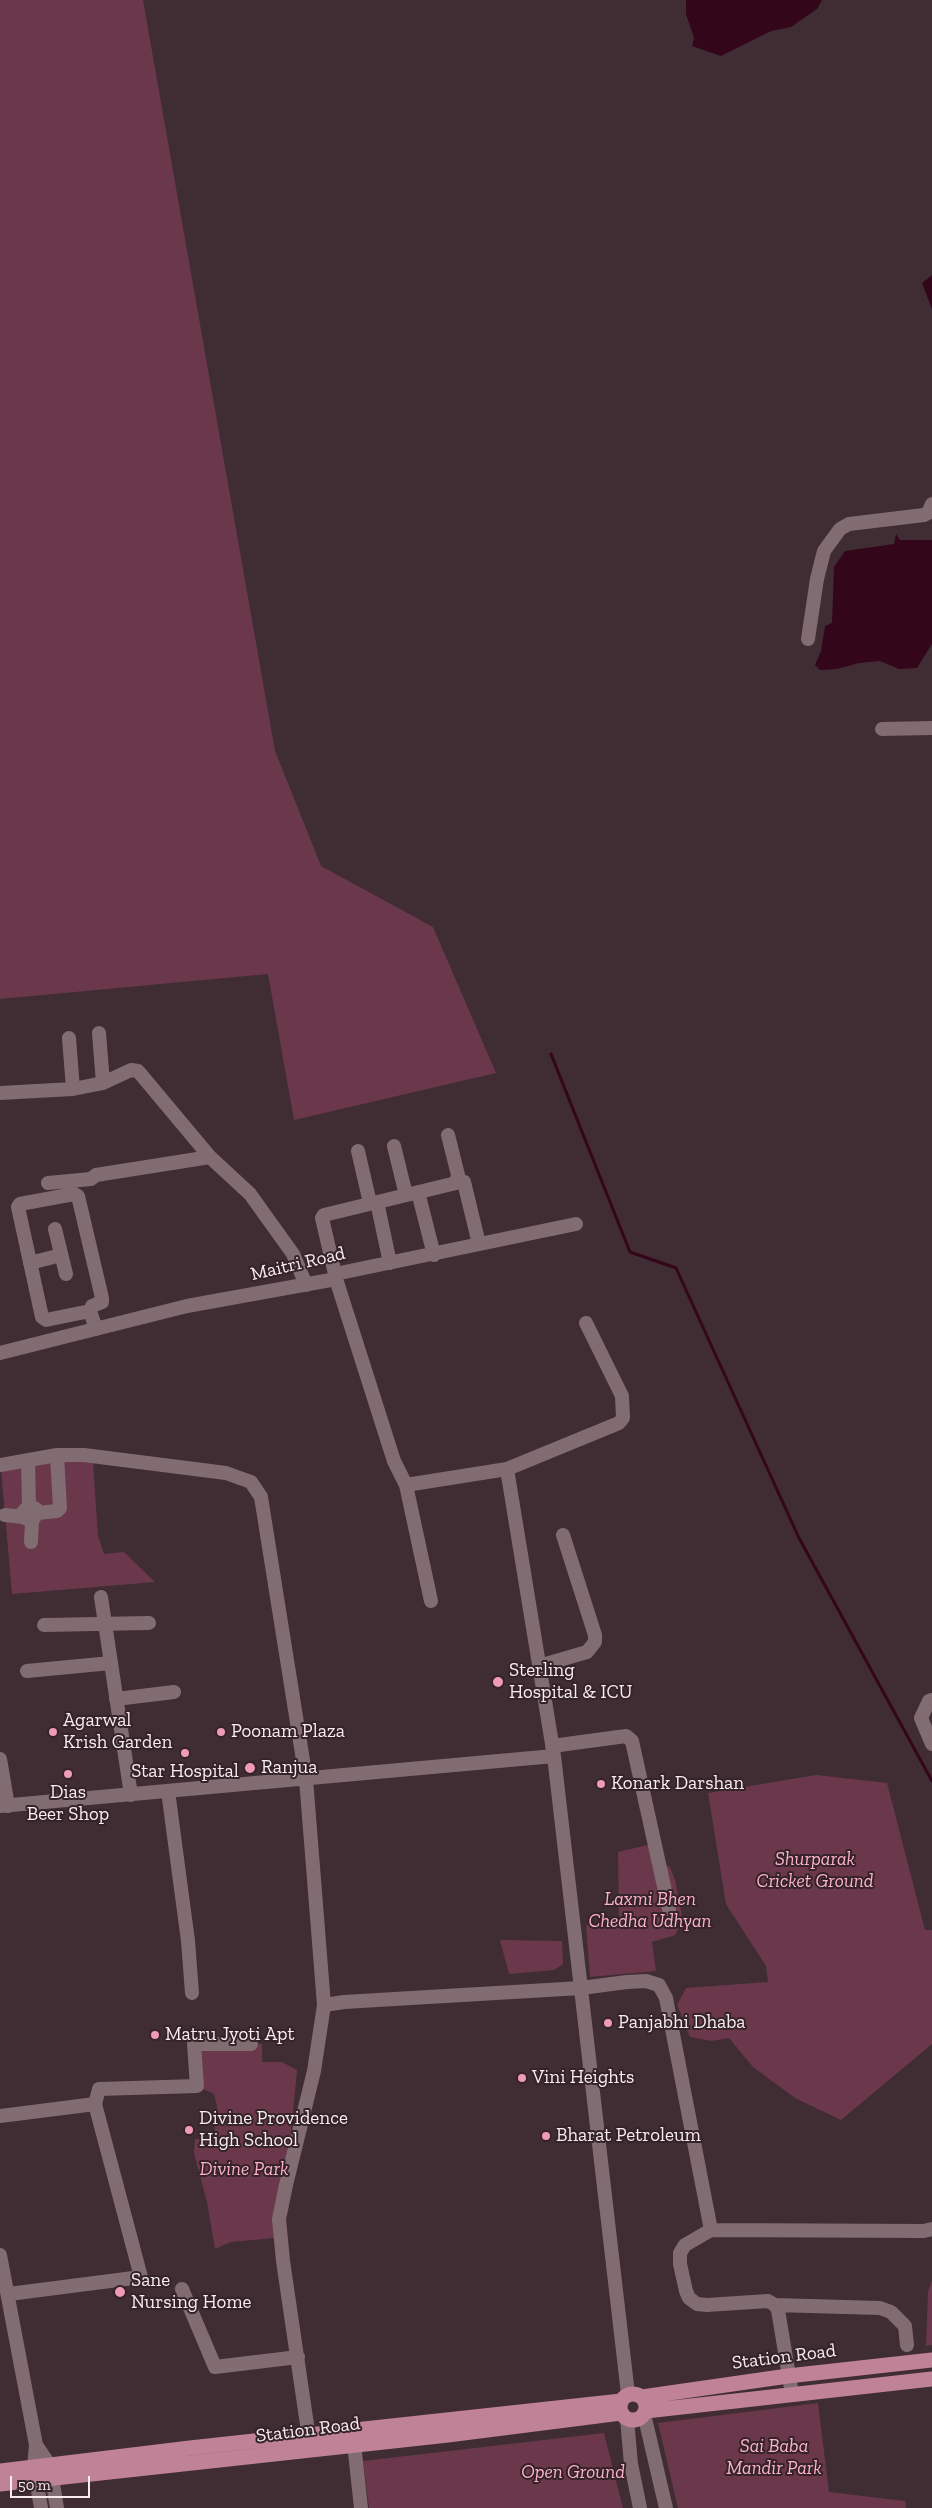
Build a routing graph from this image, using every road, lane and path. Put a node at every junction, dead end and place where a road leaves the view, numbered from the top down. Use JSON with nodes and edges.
{"nodes":[{"id":1,"x":932,"y":504,"type":"edge"},
{"id":2,"x":808,"y":639,"type":"dead end"},
{"id":3,"x":932,"y":728,"type":"edge"},
{"id":4,"x":882,"y":729,"type":"dead end"},
{"id":5,"x":99,"y":1033,"type":"dead end"},
{"id":6,"x":70,"y":1038,"type":"dead end"},
{"id":7,"x":103,"y":1083,"type":"junction"},
{"id":8,"x":73,"y":1089,"type":"junction"},
{"id":9,"x":0,"y":1093,"type":"edge"},
{"id":10,"x":448,"y":1134,"type":"dead end"},
{"id":11,"x":394,"y":1146,"type":"dead end"},
{"id":12,"x":358,"y":1151,"type":"dead end"},
{"id":13,"x":210,"y":1157,"type":"junction"},
{"id":14,"x":458,"y":1180,"type":"junction"},
{"id":15,"x":48,"y":1183,"type":"dead end"},
{"id":16,"x":412,"y":1193,"type":"junction"},
{"id":17,"x":374,"y":1203,"type":"junction"},
{"id":18,"x":576,"y":1224,"type":"dead end"},
{"id":19,"x":55,"y":1229,"type":"dead end"},
{"id":20,"x":479,"y":1244,"type":"junction"},
{"id":21,"x":61,"y":1255,"type":"junction"},
{"id":22,"x":434,"y":1255,"type":"junction"},
{"id":23,"x":30,"y":1263,"type":"junction"},
{"id":24,"x":390,"y":1263,"type":"junction"},
{"id":25,"x":66,"y":1274,"type":"dead end"},
{"id":26,"x":336,"y":1276,"type":"junction"},
{"id":27,"x":306,"y":1285,"type":"junction"},
{"id":28,"x":90,"y":1311,"type":"junction"},
{"id":29,"x":586,"y":1323,"type":"dead end"},
{"id":30,"x":96,"y":1329,"type":"junction"},
{"id":31,"x":0,"y":1353,"type":"edge"},
{"id":32,"x":58,"y":1455,"type":"junction"},
{"id":33,"x":28,"y":1460,"type":"junction"},
{"id":34,"x":0,"y":1465,"type":"edge"},
{"id":35,"x":507,"y":1469,"type":"junction"},
{"id":36,"x":406,"y":1485,"type":"junction"},
{"id":37,"x":30,"y":1514,"type":"junction"},
{"id":38,"x":5,"y":1515,"type":"dead end"},
{"id":39,"x":563,"y":1535,"type":"dead end"},
{"id":40,"x":32,"y":1542,"type":"dead end"},
{"id":41,"x":101,"y":1597,"type":"dead end"},
{"id":42,"x":431,"y":1601,"type":"dead end"},
{"id":43,"x":149,"y":1623,"type":"dead end"},
{"id":44,"x":105,"y":1624,"type":"junction"},
{"id":45,"x":44,"y":1625,"type":"dead end"},
{"id":46,"x":111,"y":1663,"type":"junction"},
{"id":47,"x":539,"y":1666,"type":"junction"},
{"id":48,"x":27,"y":1671,"type":"dead end"},
{"id":49,"x":174,"y":1692,"type":"dead end"},
{"id":50,"x":116,"y":1699,"type":"junction"},
{"id":51,"x":932,"y":1700,"type":"edge"},
{"id":52,"x":932,"y":1744,"type":"edge"},
{"id":53,"x":553,"y":1751,"type":"junction"},
{"id":54,"x":0,"y":1759,"type":"edge"},
{"id":55,"x":306,"y":1779,"type":"junction"},
{"id":56,"x":168,"y":1791,"type":"junction"},
{"id":57,"x":131,"y":1795,"type":"junction"},
{"id":58,"x":4,"y":1806,"type":"edge"},
{"id":59,"x":669,"y":1909,"type":"dead end"},
{"id":60,"x":581,"y":1988,"type":"junction"},
{"id":61,"x":192,"y":1993,"type":"dead end"},
{"id":62,"x":324,"y":2005,"type":"junction"},
{"id":63,"x":251,"y":2044,"type":"dead end"},
{"id":64,"x":95,"y":2104,"type":"junction"},
{"id":65,"x":0,"y":2116,"type":"edge"},
{"id":66,"x":932,"y":2229,"type":"edge"},
{"id":67,"x":711,"y":2230,"type":"junction"},
{"id":68,"x":0,"y":2255,"type":"edge"},
{"id":69,"x":182,"y":2289,"type":"dead end"},
{"id":70,"x":9,"y":2294,"type":"junction"},
{"id":71,"x":775,"y":2305,"type":"junction"},
{"id":72,"x":907,"y":2345,"type":"dead end"},
{"id":73,"x":298,"y":2357,"type":"junction"},
{"id":74,"x":927,"y":2360,"type":"edge"},
{"id":75,"x":788,"y":2376,"type":"junction"},
{"id":76,"x":928,"y":2379,"type":"edge"},
{"id":77,"x":792,"y":2394,"type":"junction"},
{"id":78,"x":633,"y":2407,"type":"junction"},
{"id":79,"x":353,"y":2438,"type":"junction"},
{"id":80,"x":310,"y":2443,"type":"junction"},
{"id":81,"x":36,"y":2445,"type":"junction"},
{"id":82,"x":0,"y":2471,"type":"edge"},
{"id":83,"x":52,"y":2472,"type":"junction"},
{"id":84,"x":35,"y":2474,"type":"junction"},
{"id":85,"x":0,"y":2484,"type":"edge"},
{"id":86,"x":41,"y":2508,"type":"edge"},
{"id":87,"x":57,"y":2508,"type":"edge"},
{"id":88,"x":361,"y":2508,"type":"edge"},
{"id":89,"x":640,"y":2508,"type":"edge"},
{"id":90,"x":666,"y":2508,"type":"edge"}],
"edges":[{"from":1,"to":2,"type":"street"},
{"from":3,"to":4,"type":"street"},
{"from":5,"to":7,"type":"street"},
{"from":6,"to":8,"type":"street"},
{"from":7,"to":8,"type":"street"},
{"from":7,"to":13,"type":"street"},
{"from":8,"to":9,"type":"street"},
{"from":10,"to":14,"type":"street"},
{"from":11,"to":16,"type":"street"},
{"from":12,"to":17,"type":"street"},
{"from":13,"to":15,"type":"street"},
{"from":13,"to":27,"type":"street"},
{"from":14,"to":16,"type":"street"},
{"from":14,"to":20,"type":"street"},
{"from":16,"to":17,"type":"street"},
{"from":16,"to":22,"type":"street"},
{"from":17,"to":24,"type":"street"},
{"from":17,"to":26,"type":"street"},
{"from":18,"to":20,"type":"street","name":"Maitri Road"},
{"from":19,"to":21,"type":"street"},
{"from":20,"to":22,"type":"street","name":"Maitri Road"},
{"from":21,"to":23,"type":"street"},
{"from":21,"to":25,"type":"street"},
{"from":22,"to":24,"type":"street","name":"Maitri Road"},
{"from":23,"to":28,"type":"street"},
{"from":23,"to":28,"type":"street"},
{"from":24,"to":26,"type":"street","name":"Maitri Road"},
{"from":26,"to":27,"type":"street","name":"Maitri Road"},
{"from":26,"to":36,"type":"street"},
{"from":27,"to":30,"type":"street","name":"Maitri Road"},
{"from":28,"to":30,"type":"street"},
{"from":29,"to":35,"type":"street"},
{"from":30,"to":31,"type":"street","name":"Maitri Road"},
{"from":32,"to":33,"type":"street"},
{"from":32,"to":37,"type":"street"},
{"from":32,"to":55,"type":"street"},
{"from":33,"to":34,"type":"street"},
{"from":33,"to":37,"type":"street"},
{"from":35,"to":36,"type":"street"},
{"from":35,"to":47,"type":"street"},
{"from":36,"to":42,"type":"street"},
{"from":37,"to":38,"type":"street"},
{"from":37,"to":40,"type":"street"},
{"from":39,"to":47,"type":"street"},
{"from":41,"to":44,"type":"street"},
{"from":43,"to":44,"type":"street"},
{"from":44,"to":45,"type":"street"},
{"from":44,"to":46,"type":"street"},
{"from":46,"to":48,"type":"street"},
{"from":46,"to":50,"type":"street"},
{"from":47,"to":53,"type":"street"},
{"from":49,"to":50,"type":"street"},
{"from":50,"to":57,"type":"street"},
{"from":51,"to":52,"type":"street"},
{"from":53,"to":55,"type":"street"},
{"from":53,"to":59,"type":"street"},
{"from":53,"to":60,"type":"street"},
{"from":54,"to":58,"type":"street"},
{"from":55,"to":56,"type":"street"},
{"from":55,"to":62,"type":"street"},
{"from":56,"to":57,"type":"street"},
{"from":56,"to":61,"type":"street"},
{"from":57,"to":58,"type":"street"},
{"from":60,"to":62,"type":"street"},
{"from":60,"to":67,"type":"street"},
{"from":60,"to":78,"type":"street"},
{"from":62,"to":73,"type":"street"},
{"from":63,"to":64,"type":"street"},
{"from":64,"to":65,"type":"street"},
{"from":64,"to":70,"type":"street"},
{"from":66,"to":67,"type":"street"},
{"from":67,"to":71,"type":"street"},
{"from":68,"to":70,"type":"street"},
{"from":69,"to":73,"type":"street"},
{"from":70,"to":81,"type":"street"},
{"from":71,"to":72,"type":"street"},
{"from":71,"to":75,"type":"street"},
{"from":73,"to":80,"type":"street"},
{"from":74,"to":75,"type":"main road","name":"Station Road"},
{"from":74,"to":76,"type":"main road"},
{"from":75,"to":77,"type":"street"},
{"from":75,"to":78,"type":"main road","name":"Station Road"},
{"from":76,"to":77,"type":"main road","name":"Station Road"},
{"from":77,"to":78,"type":"main road","name":"Station Road"},
{"from":78,"to":79,"type":"main road","name":"Station Road"},
{"from":78,"to":89,"type":"street"},
{"from":78,"to":90,"type":"street"},
{"from":79,"to":80,"type":"main road","name":"Station Road"},
{"from":79,"to":88,"type":"street"},
{"from":80,"to":83,"type":"main road","name":"Station Road"},
{"from":81,"to":83,"type":"street"},
{"from":81,"to":84,"type":"street"},
{"from":82,"to":84,"type":"main road","name":"Station Road"},
{"from":83,"to":84,"type":"main road","name":"Station Road"},
{"from":83,"to":87,"type":"street"},
{"from":84,"to":85,"type":"main road","name":"Station Road"},
{"from":84,"to":86,"type":"street"}]}
